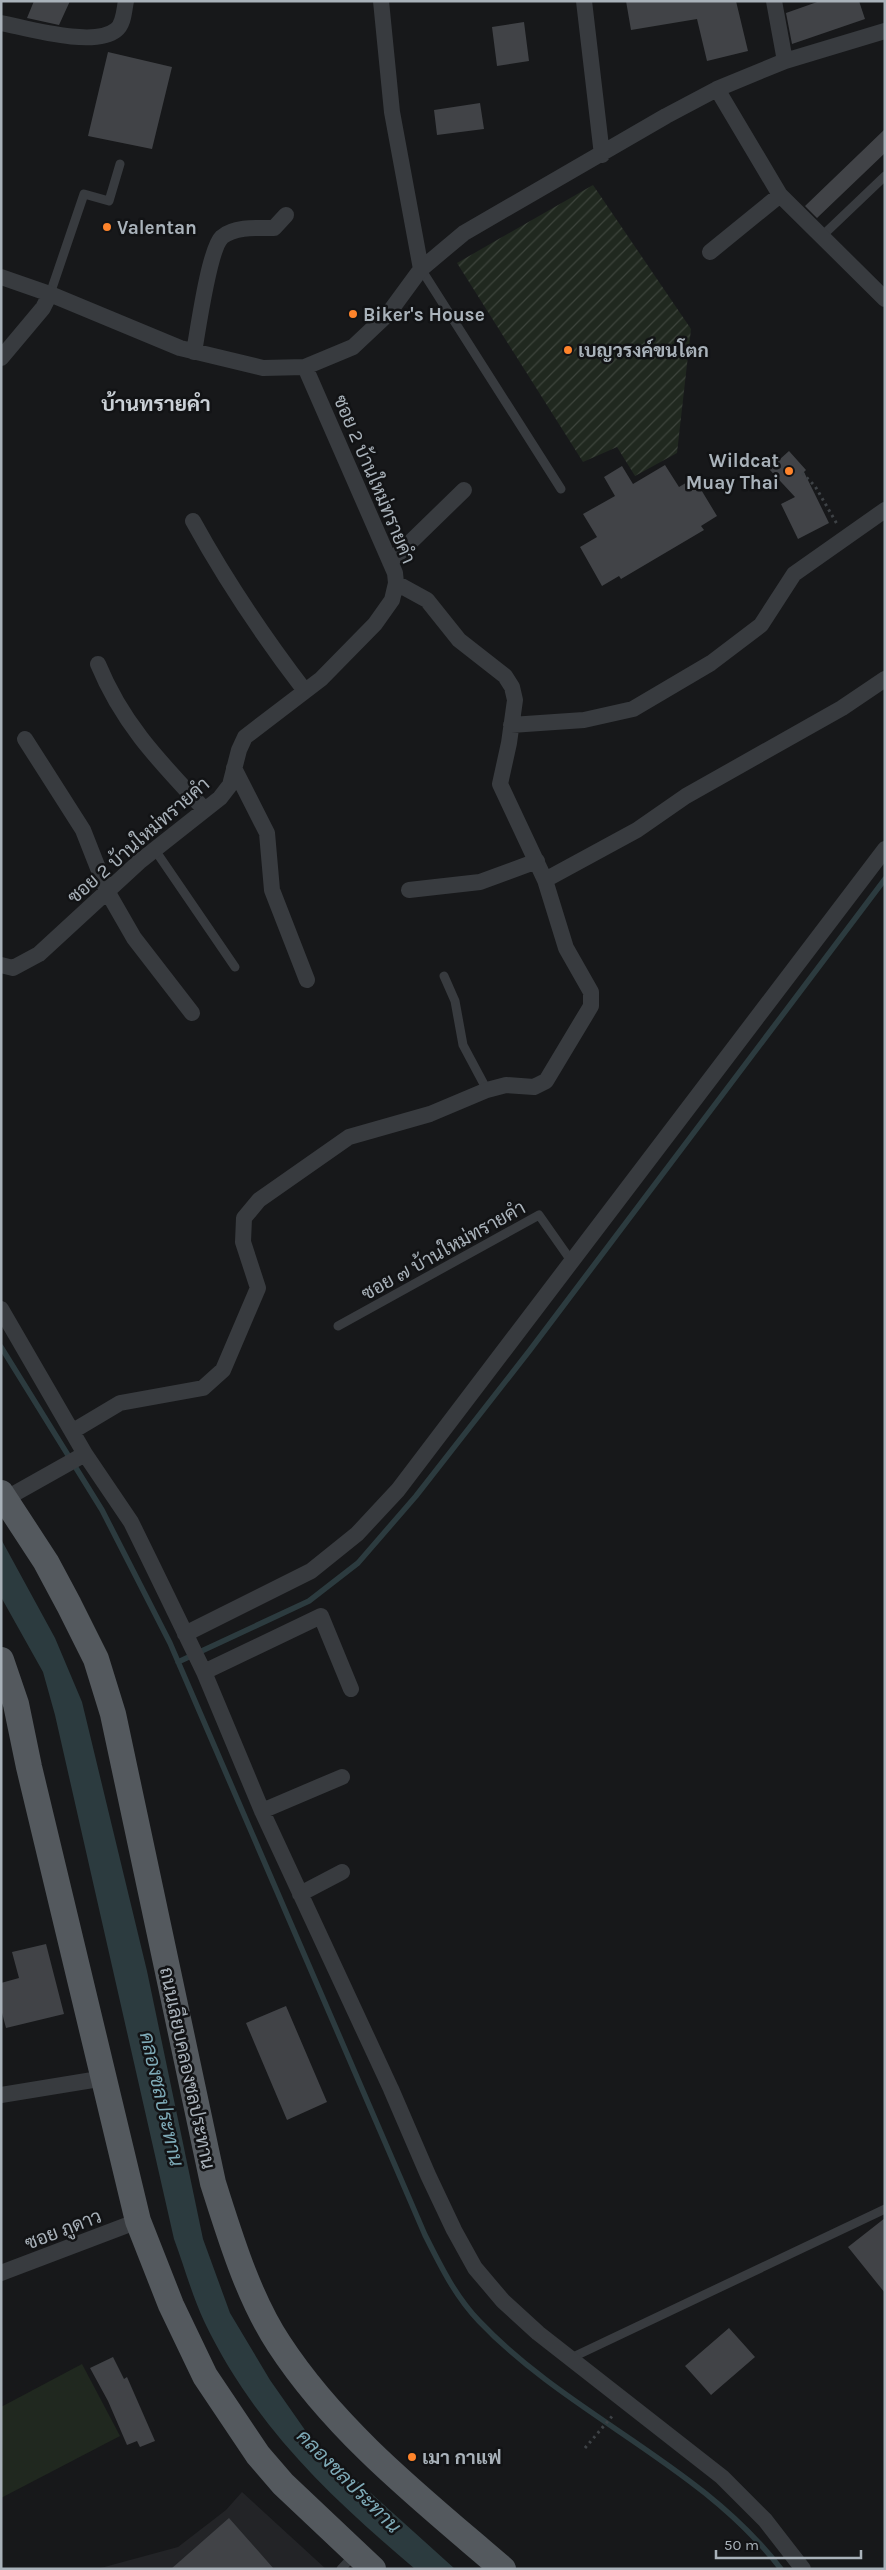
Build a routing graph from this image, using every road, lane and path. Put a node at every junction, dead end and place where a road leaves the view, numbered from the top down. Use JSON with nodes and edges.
{"nodes":[{"id":1,"x":126,"y":1,"type":"edge"},
{"id":2,"x":381,"y":1,"type":"edge"},
{"id":3,"x":584,"y":1,"type":"edge"},
{"id":4,"x":774,"y":1,"type":"edge"},
{"id":5,"x":1,"y":23,"type":"edge"},
{"id":6,"x":885,"y":31,"type":"edge"},
{"id":7,"x":785,"y":61,"type":"junction"},
{"id":8,"x":717,"y":89,"type":"junction"},
{"id":9,"x":602,"y":155,"type":"junction"},
{"id":10,"x":120,"y":164,"type":"dead end"},
{"id":11,"x":885,"y":176,"type":"edge"},
{"id":12,"x":780,"y":195,"type":"junction"},
{"id":13,"x":286,"y":215,"type":"dead end"},
{"id":14,"x":822,"y":237,"type":"junction"},
{"id":15,"x":710,"y":252,"type":"dead end"},
{"id":16,"x":421,"y":269,"type":"junction"},
{"id":17,"x":1,"y":277,"type":"edge"},
{"id":18,"x":50,"y":294,"type":"junction"},
{"id":19,"x":885,"y":299,"type":"edge"},
{"id":20,"x":194,"y":352,"type":"junction"},
{"id":21,"x":1,"y":358,"type":"edge"},
{"id":22,"x":305,"y":367,"type":"junction"},
{"id":23,"x":802,"y":473,"type":"dead end"},
{"id":24,"x":561,"y":489,"type":"dead end"},
{"id":25,"x":464,"y":490,"type":"dead end"},
{"id":26,"x":885,"y":510,"type":"edge"},
{"id":27,"x":193,"y":521,"type":"dead end"},
{"id":28,"x":845,"y":537,"type":"junction"},
{"id":29,"x":390,"y":562,"type":"junction"},
{"id":30,"x":396,"y":582,"type":"junction"},
{"id":31,"x":98,"y":664,"type":"dead end"},
{"id":32,"x":885,"y":679,"type":"edge"},
{"id":33,"x":304,"y":691,"type":"junction"},
{"id":34,"x":512,"y":725,"type":"junction"},
{"id":35,"x":25,"y":739,"type":"dead end"},
{"id":36,"x":234,"y":768,"type":"junction"},
{"id":37,"x":205,"y":810,"type":"junction"},
{"id":38,"x":885,"y":849,"type":"edge"},
{"id":39,"x":155,"y":850,"type":"junction"},
{"id":40,"x":537,"y":862,"type":"junction"},
{"id":41,"x":545,"y":880,"type":"junction"},
{"id":42,"x":409,"y":890,"type":"dead end"},
{"id":43,"x":107,"y":891,"type":"junction"},
{"id":44,"x":1,"y":965,"type":"edge"},
{"id":45,"x":235,"y":968,"type":"dead end"},
{"id":46,"x":444,"y":976,"type":"dead end"},
{"id":47,"x":307,"y":980,"type":"dead end"},
{"id":48,"x":192,"y":1013,"type":"dead end"},
{"id":49,"x":487,"y":1090,"type":"junction"},
{"id":50,"x":572,"y":1262,"type":"junction"},
{"id":51,"x":1,"y":1309,"type":"edge"},
{"id":52,"x":338,"y":1326,"type":"dead end"},
{"id":53,"x":73,"y":1431,"type":"junction"},
{"id":54,"x":81,"y":1457,"type":"junction"},
{"id":55,"x":3,"y":1496,"type":"edge"},
{"id":56,"x":185,"y":1634,"type":"junction"},
{"id":57,"x":201,"y":1666,"type":"junction"},
{"id":58,"x":4,"y":1676,"type":"edge"},
{"id":59,"x":351,"y":1689,"type":"dead end"},
{"id":60,"x":342,"y":1777,"type":"dead end"},
{"id":61,"x":262,"y":1811,"type":"junction"},
{"id":62,"x":342,"y":1872,"type":"dead end"},
{"id":63,"x":300,"y":1894,"type":"junction"},
{"id":64,"x":105,"y":2078,"type":"junction"},
{"id":65,"x":1,"y":2095,"type":"edge"},
{"id":66,"x":885,"y":2209,"type":"edge"},
{"id":67,"x":138,"y":2221,"type":"junction"},
{"id":68,"x":1,"y":2273,"type":"edge"},
{"id":69,"x":571,"y":2358,"type":"junction"},
{"id":70,"x":601,"y":2428,"type":"dead end"},
{"id":71,"x":585,"y":2448,"type":"dead end"},
{"id":72,"x":356,"y":2564,"type":"edge"},
{"id":73,"x":503,"y":2569,"type":"edge"},
{"id":74,"x":803,"y":2569,"type":"edge"}],
"edges":[{"from":1,"to":5,"type":"street"},
{"from":2,"to":16,"type":"street"},
{"from":3,"to":9,"type":"street"},
{"from":4,"to":7,"type":"street"},
{"from":6,"to":7,"type":"street"},
{"from":7,"to":8,"type":"street"},
{"from":8,"to":9,"type":"street"},
{"from":8,"to":12,"type":"street"},
{"from":9,"to":16,"type":"street"},
{"from":10,"to":18,"type":"lane"},
{"from":11,"to":14,"type":"lane"},
{"from":12,"to":14,"type":"street"},
{"from":12,"to":15,"type":"street"},
{"from":13,"to":20,"type":"street"},
{"from":14,"to":19,"type":"street"},
{"from":16,"to":22,"type":"street"},
{"from":16,"to":24,"type":"lane"},
{"from":17,"to":18,"type":"street"},
{"from":18,"to":20,"type":"street"},
{"from":18,"to":21,"type":"street"},
{"from":20,"to":22,"type":"street"},
{"from":22,"to":29,"type":"street","name":"ซอย 2 บ้านใหม่ทรายคำ"},
{"from":23,"to":28,"type":"path"},
{"from":25,"to":29,"type":"street"},
{"from":26,"to":28,"type":"street"},
{"from":27,"to":33,"type":"street"},
{"from":28,"to":34,"type":"street"},
{"from":29,"to":30,"type":"street","name":"ซอย 2 บ้านใหม่ทรายคำ"},
{"from":30,"to":33,"type":"street","name":"ซอย 2 บ้านใหม่ทรายคำ"},
{"from":30,"to":34,"type":"street"},
{"from":31,"to":37,"type":"street"},
{"from":32,"to":41,"type":"street"},
{"from":33,"to":36,"type":"street","name":"ซอย 2 บ้านใหม่ทรายคำ"},
{"from":34,"to":40,"type":"street"},
{"from":35,"to":43,"type":"street"},
{"from":36,"to":37,"type":"street","name":"ซอย 2 บ้านใหม่ทรายคำ"},
{"from":36,"to":47,"type":"street"},
{"from":37,"to":39,"type":"street","name":"ซอย 2 บ้านใหม่ทรายคำ"},
{"from":38,"to":50,"type":"street"},
{"from":39,"to":43,"type":"street","name":"ซอย 2 บ้านใหม่ทรายคำ"},
{"from":39,"to":45,"type":"lane"},
{"from":40,"to":41,"type":"street"},
{"from":40,"to":42,"type":"street"},
{"from":41,"to":49,"type":"street"},
{"from":43,"to":44,"type":"street","name":"ซอย 2 บ้านใหม่ทรายคำ"},
{"from":43,"to":48,"type":"street"},
{"from":46,"to":49,"type":"lane"},
{"from":49,"to":53,"type":"street"},
{"from":50,"to":52,"type":"lane","name":"ซอย ๗ บ้านใหม่ทรายคำ"},
{"from":50,"to":56,"type":"street"},
{"from":51,"to":53,"type":"street"},
{"from":53,"to":54,"type":"street"},
{"from":54,"to":55,"type":"street"},
{"from":54,"to":56,"type":"street"},
{"from":55,"to":73,"type":"main road","name":"ถนนเลียบคลองชลประทาน"},
{"from":56,"to":57,"type":"street"},
{"from":57,"to":59,"type":"street"},
{"from":57,"to":61,"type":"street"},
{"from":58,"to":64,"type":"main road"},
{"from":60,"to":61,"type":"street"},
{"from":61,"to":63,"type":"street"},
{"from":62,"to":63,"type":"street"},
{"from":63,"to":69,"type":"street"},
{"from":64,"to":65,"type":"street"},
{"from":64,"to":67,"type":"main road"},
{"from":66,"to":69,"type":"lane"},
{"from":67,"to":68,"type":"street","name":"ซอย ภูดาว"},
{"from":67,"to":72,"type":"main road"},
{"from":69,"to":74,"type":"street"},
{"from":70,"to":71,"type":"path"}]}
